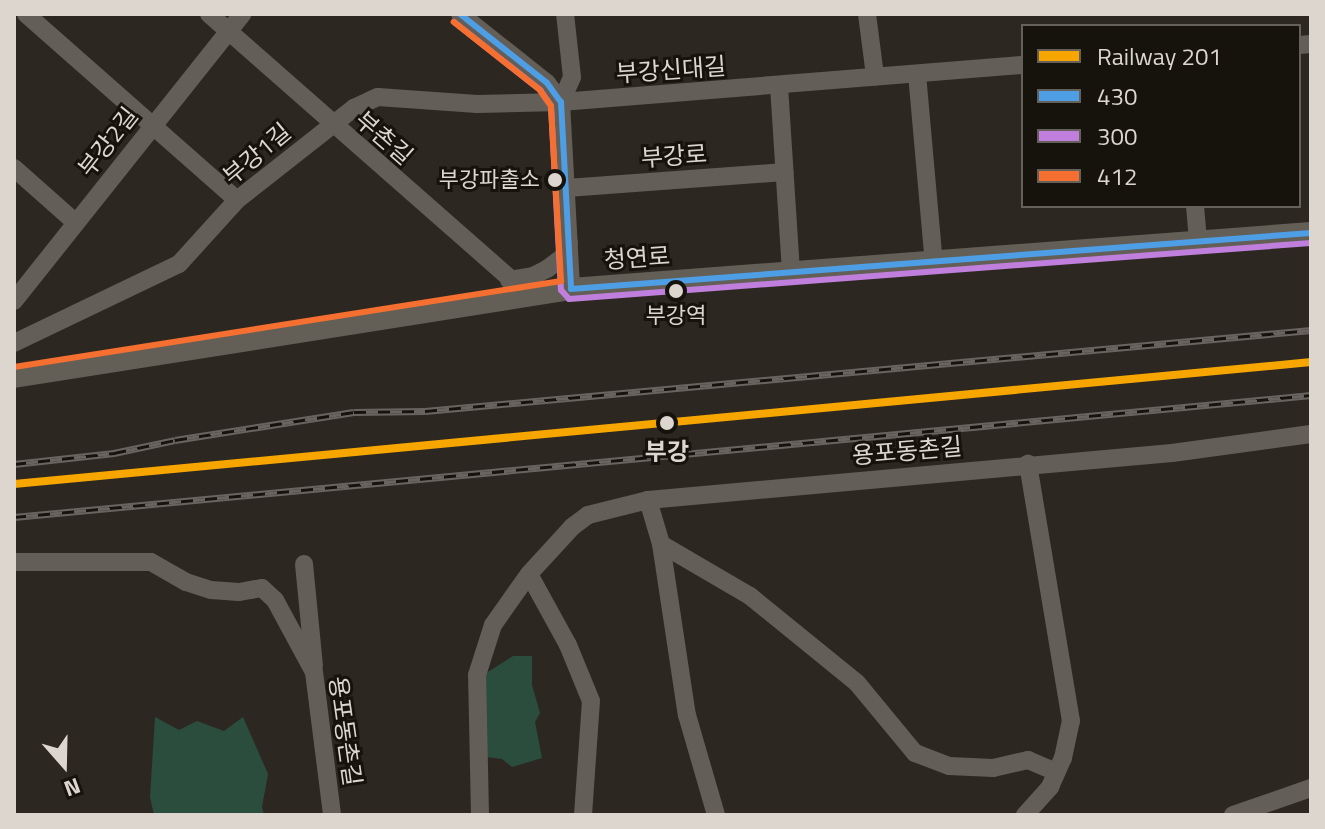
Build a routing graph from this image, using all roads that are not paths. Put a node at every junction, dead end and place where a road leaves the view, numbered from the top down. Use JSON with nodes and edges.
{"nodes":[{"id":1,"x":26,"y":14,"type":"edge"},
{"id":2,"x":209,"y":14,"type":"edge"},
{"id":3,"x":242,"y":14,"type":"edge"},
{"id":4,"x":460,"y":14,"type":"edge"},
{"id":5,"x":565,"y":14,"type":"edge"},
{"id":6,"x":867,"y":14,"type":"edge"},
{"id":7,"x":228,"y":30,"type":"junction"},
{"id":8,"x":1021,"y":65,"type":"edge"},
{"id":9,"x":917,"y":74,"type":"junction"},
{"id":10,"x":875,"y":76,"type":"junction"},
{"id":11,"x":779,"y":86,"type":"junction"},
{"id":12,"x":561,"y":102,"type":"junction"},
{"id":13,"x":152,"y":125,"type":"junction"},
{"id":14,"x":333,"y":125,"type":"junction"},
{"id":15,"x":14,"y":168,"type":"edge"},
{"id":16,"x":784,"y":172,"type":"junction"},
{"id":17,"x":567,"y":188,"type":"junction"},
{"id":18,"x":237,"y":200,"type":"junction"},
{"id":19,"x":1195,"y":208,"type":"edge"},
{"id":20,"x":75,"y":222,"type":"junction"},
{"id":21,"x":1311,"y":233,"type":"edge"},
{"id":22,"x":1198,"y":242,"type":"junction"},
{"id":23,"x":569,"y":243,"type":"junction"},
{"id":24,"x":934,"y":263,"type":"junction"},
{"id":25,"x":791,"y":273,"type":"junction"},
{"id":26,"x":509,"y":280,"type":"junction"},
{"id":27,"x":571,"y":289,"type":"junction"},
{"id":28,"x":530,"y":296,"type":"junction"},
{"id":29,"x":14,"y":301,"type":"edge"},
{"id":30,"x":14,"y":343,"type":"edge"},
{"id":31,"x":14,"y":377,"type":"edge"},
{"id":32,"x":1311,"y":434,"type":"edge"},
{"id":33,"x":1028,"y":464,"type":"junction"},
{"id":34,"x":648,"y":500,"type":"junction"},
{"id":35,"x":661,"y":544,"type":"junction"},
{"id":36,"x":14,"y":562,"type":"edge"},
{"id":37,"x":304,"y":564,"type":"dead end"},
{"id":38,"x":529,"y":574,"type":"junction"},
{"id":39,"x":314,"y":672,"type":"junction"},
{"id":40,"x":1056,"y":772,"type":"junction"},
{"id":41,"x":1311,"y":788,"type":"edge"},
{"id":42,"x":332,"y":815,"type":"edge"},
{"id":43,"x":480,"y":815,"type":"edge"},
{"id":44,"x":583,"y":815,"type":"edge"},
{"id":45,"x":716,"y":815,"type":"edge"},
{"id":46,"x":1025,"y":815,"type":"edge"},
{"id":47,"x":1233,"y":815,"type":"edge"}],
"edges":[{"from":1,"to":13,"type":"street"},
{"from":2,"to":7,"type":"street","name":"부촌길"},
{"from":3,"to":7,"type":"street","name":"부강2길"},
{"from":4,"to":12,"type":"street"},
{"from":5,"to":12,"type":"street"},
{"from":6,"to":10,"type":"street"},
{"from":7,"to":13,"type":"street","name":"부강2길"},
{"from":7,"to":14,"type":"street","name":"부촌길"},
{"from":8,"to":9,"type":"street","name":"부강신대길"},
{"from":9,"to":10,"type":"street","name":"부강신대길"},
{"from":9,"to":24,"type":"street"},
{"from":10,"to":11,"type":"street","name":"부강신대길"},
{"from":11,"to":12,"type":"street","name":"부강신대길"},
{"from":11,"to":16,"type":"street"},
{"from":12,"to":14,"type":"street","name":"부강1길"},
{"from":12,"to":17,"type":"street"},
{"from":13,"to":18,"type":"street"},
{"from":13,"to":20,"type":"street","name":"부강2길"},
{"from":14,"to":18,"type":"street","name":"부강1길"},
{"from":14,"to":26,"type":"street","name":"부촌길"},
{"from":15,"to":20,"type":"street"},
{"from":16,"to":17,"type":"street","name":"부강로"},
{"from":16,"to":25,"type":"street"},
{"from":17,"to":23,"type":"street"},
{"from":18,"to":30,"type":"street","name":"부강1길"},
{"from":19,"to":22,"type":"street"},
{"from":20,"to":29,"type":"street","name":"부강2길"},
{"from":21,"to":22,"type":"main road","name":"청연로"},
{"from":22,"to":24,"type":"main road","name":"청연로"},
{"from":23,"to":26,"type":"street"},
{"from":23,"to":27,"type":"street"},
{"from":24,"to":25,"type":"main road","name":"청연로"},
{"from":25,"to":27,"type":"main road","name":"청연로"},
{"from":26,"to":28,"type":"street","name":"부촌길"},
{"from":27,"to":28,"type":"main road","name":"청연로"},
{"from":28,"to":31,"type":"main road","name":"청연로"},
{"from":32,"to":33,"type":"street","name":"용포동촌길"},
{"from":33,"to":34,"type":"street","name":"용포동촌길"},
{"from":33,"to":40,"type":"street"},
{"from":34,"to":35,"type":"street"},
{"from":34,"to":38,"type":"street","name":"용포동촌길"},
{"from":35,"to":40,"type":"street"},
{"from":35,"to":45,"type":"street"},
{"from":36,"to":39,"type":"street","name":"용포동촌길"},
{"from":37,"to":39,"type":"street"},
{"from":38,"to":43,"type":"street","name":"용포동촌길"},
{"from":38,"to":44,"type":"street"},
{"from":39,"to":42,"type":"street","name":"용포동촌길"},
{"from":40,"to":46,"type":"street"},
{"from":41,"to":47,"type":"street"}]}
